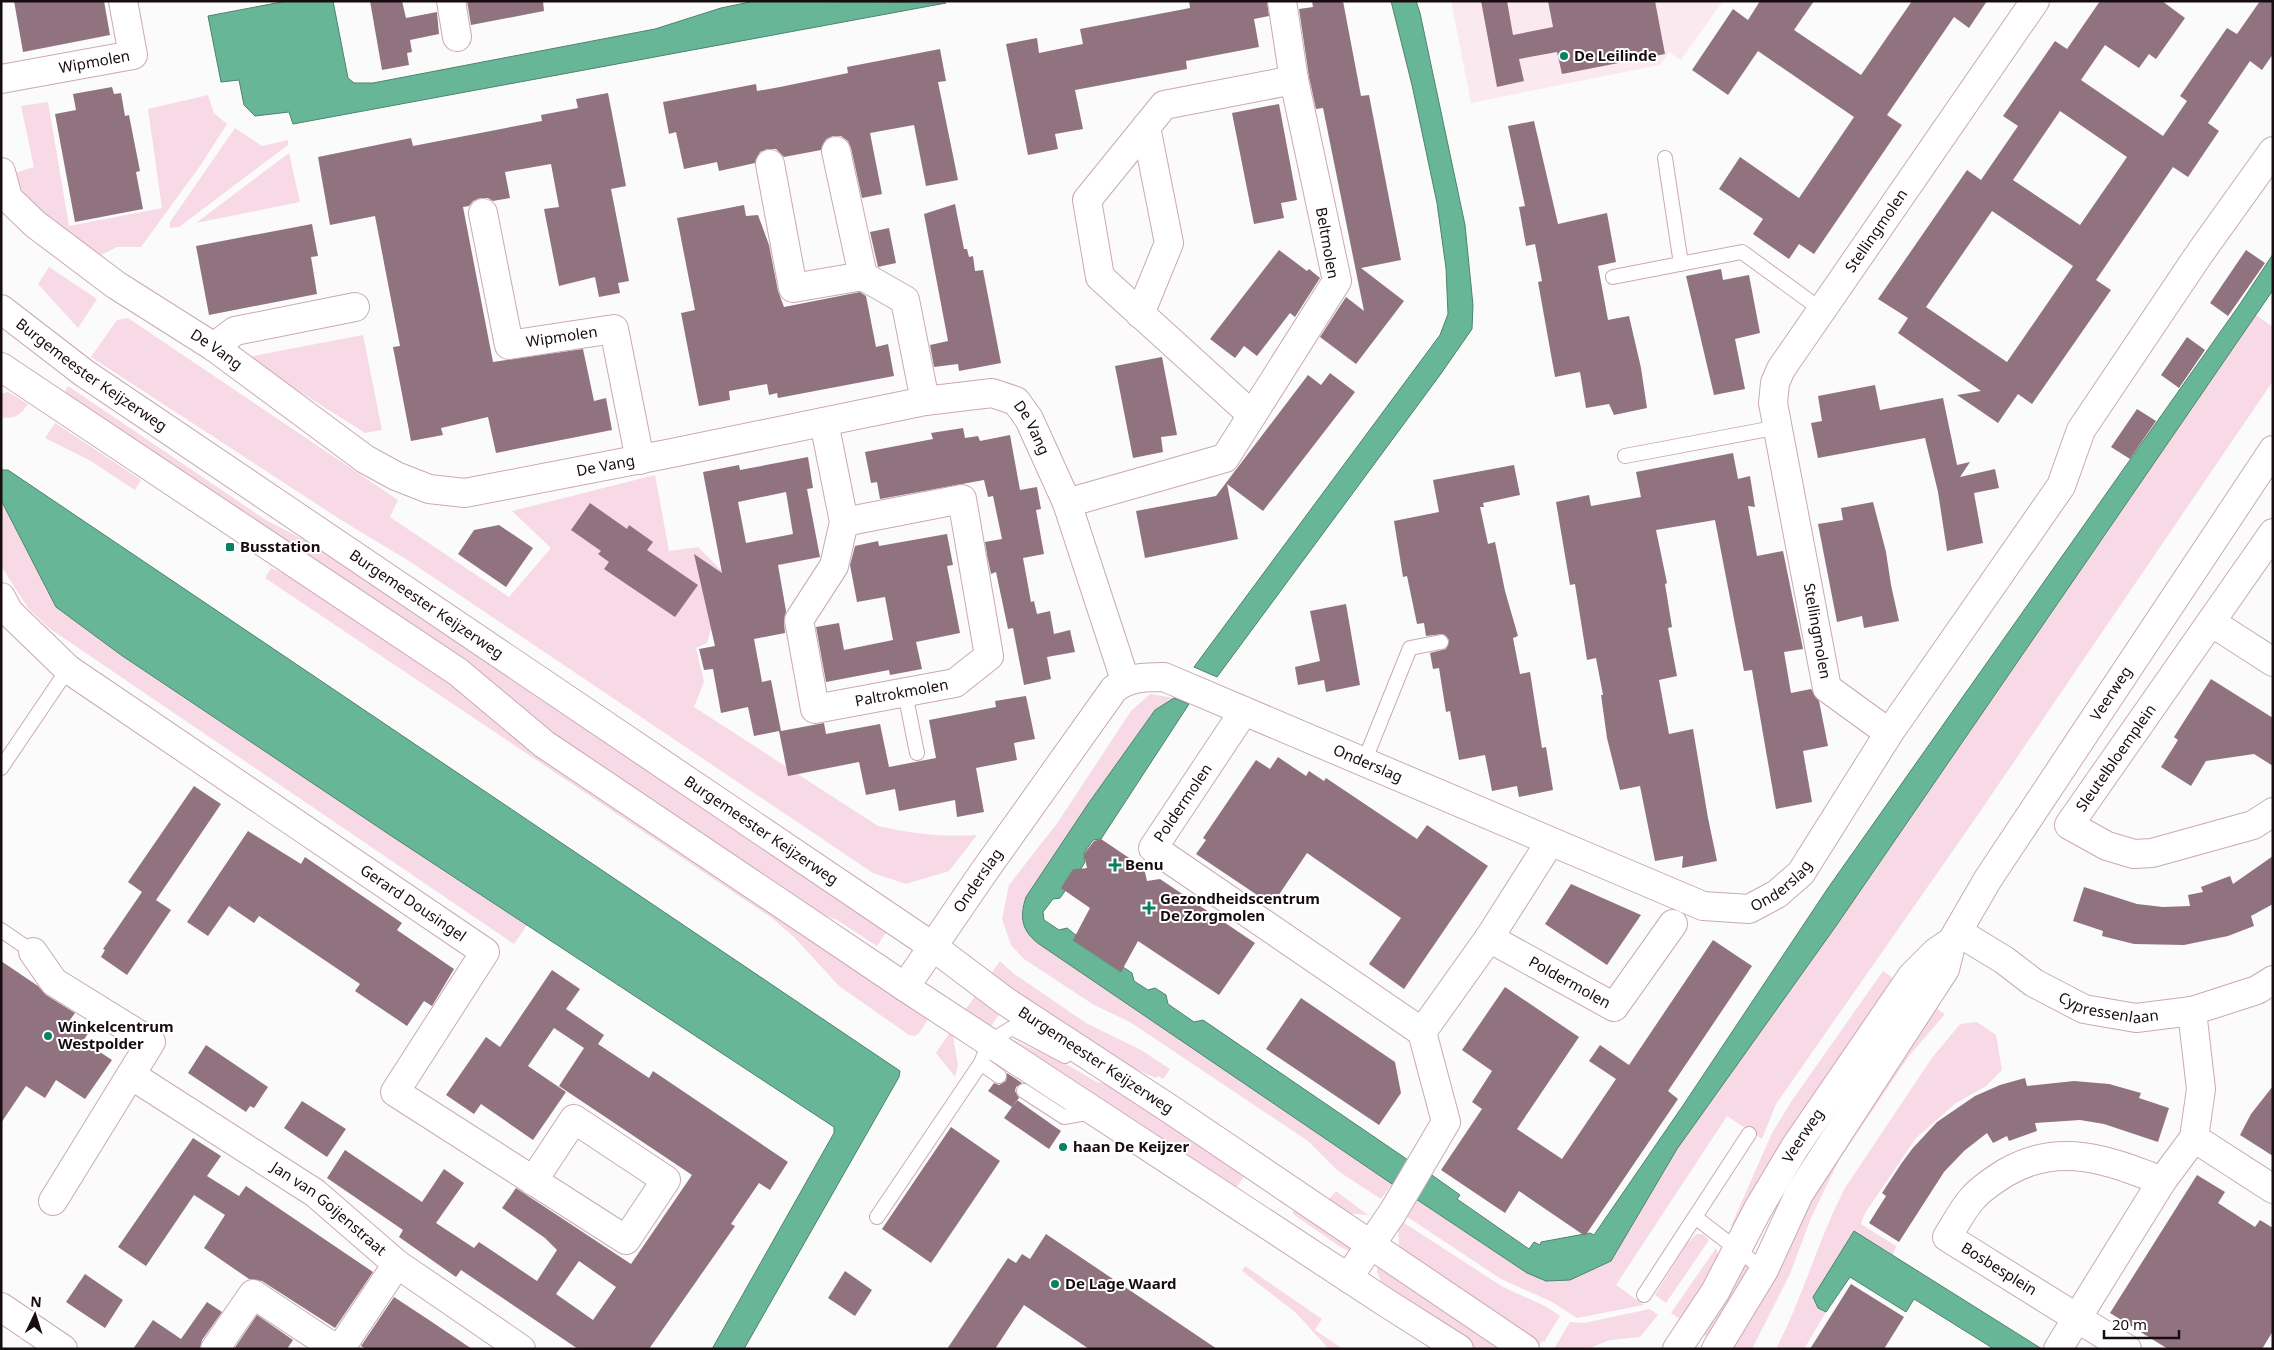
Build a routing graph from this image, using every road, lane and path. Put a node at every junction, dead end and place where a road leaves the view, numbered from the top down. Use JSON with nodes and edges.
{"nodes":[{"id":1,"x":123,"y":1,"type":"edge"},
{"id":2,"x":451,"y":1,"type":"edge"},
{"id":3,"x":1282,"y":1,"type":"edge"},
{"id":4,"x":2035,"y":1,"type":"edge"},
{"id":5,"x":457,"y":37,"type":"dead end"},
{"id":6,"x":1,"y":79,"type":"edge"},
{"id":7,"x":1294,"y":80,"type":"junction"},
{"id":8,"x":1146,"y":126,"type":"junction"},
{"id":9,"x":836,"y":151,"type":"dead end"},
{"id":10,"x":2273,"y":151,"type":"edge"},
{"id":11,"x":1665,"y":158,"type":"dead end"},
{"id":12,"x":770,"y":164,"type":"dead end"},
{"id":13,"x":1,"y":172,"type":"edge"},
{"id":14,"x":483,"y":213,"type":"dead end"},
{"id":15,"x":1681,"y":264,"type":"junction"},
{"id":16,"x":863,"y":276,"type":"junction"},
{"id":17,"x":1613,"y":277,"type":"dead end"},
{"id":18,"x":355,"y":307,"type":"dead end"},
{"id":19,"x":1,"y":309,"type":"edge"},
{"id":20,"x":1822,"y":311,"type":"junction"},
{"id":21,"x":1140,"y":314,"type":"junction"},
{"id":22,"x":214,"y":347,"type":"junction"},
{"id":23,"x":1,"y":367,"type":"edge"},
{"id":24,"x":925,"y":401,"type":"junction"},
{"id":25,"x":1252,"y":415,"type":"junction"},
{"id":26,"x":824,"y":422,"type":"junction"},
{"id":27,"x":1779,"y":427,"type":"junction"},
{"id":28,"x":2273,"y":450,"type":"edge"},
{"id":29,"x":1625,"y":456,"type":"dead end"},
{"id":30,"x":640,"y":460,"type":"junction"},
{"id":31,"x":1067,"y":503,"type":"junction"},
{"id":32,"x":844,"y":522,"type":"junction"},
{"id":33,"x":2273,"y":533,"type":"edge"},
{"id":34,"x":1,"y":596,"type":"edge"},
{"id":35,"x":2211,"y":622,"type":"junction"},
{"id":36,"x":1442,"y":642,"type":"dead end"},
{"id":37,"x":2273,"y":662,"type":"edge"},
{"id":38,"x":68,"y":669,"type":"junction"},
{"id":39,"x":1125,"y":680,"type":"junction"},
{"id":40,"x":905,"y":693,"type":"junction"},
{"id":41,"x":1244,"y":711,"type":"junction"},
{"id":42,"x":1889,"y":734,"type":"junction"},
{"id":43,"x":917,"y":753,"type":"dead end"},
{"id":44,"x":1364,"y":762,"type":"junction"},
{"id":45,"x":1,"y":768,"type":"edge"},
{"id":46,"x":2273,"y":812,"type":"edge"},
{"id":47,"x":1550,"y":842,"type":"junction"},
{"id":48,"x":1673,"y":924,"type":"dead end"},
{"id":49,"x":1,"y":930,"type":"edge"},
{"id":50,"x":1955,"y":936,"type":"junction"},
{"id":51,"x":1489,"y":938,"type":"junction"},
{"id":52,"x":932,"y":946,"type":"junction"},
{"id":53,"x":33,"y":952,"type":"joint"},
{"id":54,"x":2273,"y":980,"type":"edge"},
{"id":55,"x":905,"y":987,"type":"junction"},
{"id":56,"x":2192,"y":1011,"type":"junction"},
{"id":57,"x":1422,"y":1032,"type":"junction"},
{"id":58,"x":985,"y":1052,"type":"junction"},
{"id":59,"x":131,"y":1075,"type":"junction"},
{"id":60,"x":1118,"y":1075,"type":"junction"},
{"id":61,"x":999,"y":1076,"type":"dead end"},
{"id":62,"x":1024,"y":1091,"type":"dead end"},
{"id":63,"x":1095,"y":1111,"type":"junction"},
{"id":64,"x":1749,"y":1134,"type":"dead end"},
{"id":65,"x":2194,"y":1138,"type":"junction"},
{"id":66,"x":533,"y":1181,"type":"junction"},
{"id":67,"x":2162,"y":1181,"type":"junction"},
{"id":68,"x":2273,"y":1189,"type":"edge"},
{"id":69,"x":53,"y":1201,"type":"dead end"},
{"id":70,"x":877,"y":1217,"type":"dead end"},
{"id":71,"x":1695,"y":1217,"type":"junction"},
{"id":72,"x":1370,"y":1245,"type":"junction"},
{"id":73,"x":1738,"y":1249,"type":"junction"},
{"id":74,"x":397,"y":1264,"type":"junction"},
{"id":75,"x":1764,"y":1270,"type":"junction"},
{"id":76,"x":1348,"y":1278,"type":"junction"},
{"id":77,"x":1644,"y":1295,"type":"dead end"},
{"id":78,"x":1,"y":1307,"type":"edge"},
{"id":79,"x":2077,"y":1318,"type":"junction"},
{"id":80,"x":2060,"y":1346,"type":"edge"},
{"id":81,"x":63,"y":1349,"type":"edge"},
{"id":82,"x":215,"y":1349,"type":"edge"},
{"id":83,"x":338,"y":1349,"type":"edge"},
{"id":84,"x":521,"y":1349,"type":"edge"},
{"id":85,"x":1459,"y":1349,"type":"edge"},
{"id":86,"x":1525,"y":1349,"type":"edge"},
{"id":87,"x":1677,"y":1349,"type":"edge"},
{"id":88,"x":1716,"y":1349,"type":"edge"},
{"id":89,"x":2127,"y":1349,"type":"edge"}],
"edges":[{"from":1,"to":6,"type":"street","name":"Wipmolen"},
{"from":2,"to":5,"type":"street"},
{"from":3,"to":7,"type":"street","name":"Beltmolen"},
{"from":4,"to":20,"type":"street","name":"Stellingmolen"},
{"from":7,"to":8,"type":"street"},
{"from":7,"to":25,"type":"street","name":"Beltmolen"},
{"from":8,"to":21,"type":"street"},
{"from":8,"to":21,"type":"street"},
{"from":9,"to":16,"type":"street"},
{"from":10,"to":42,"type":"street"},
{"from":11,"to":15,"type":"lane"},
{"from":12,"to":16,"type":"street"},
{"from":13,"to":22,"type":"street","name":"De Vang"},
{"from":14,"to":30,"type":"street","name":"Wipmolen"},
{"from":15,"to":17,"type":"lane"},
{"from":15,"to":20,"type":"lane"},
{"from":16,"to":24,"type":"street"},
{"from":18,"to":22,"type":"street"},
{"from":19,"to":52,"type":"street","name":"Burgemeester Keijzerweg"},
{"from":20,"to":27,"type":"street","name":"Stellingmolen"},
{"from":21,"to":25,"type":"street"},
{"from":22,"to":30,"type":"street","name":"De Vang"},
{"from":23,"to":55,"type":"street"},
{"from":24,"to":26,"type":"street","name":"De Vang"},
{"from":24,"to":31,"type":"street","name":"De Vang"},
{"from":25,"to":31,"type":"street","name":"Beltmolen"},
{"from":26,"to":30,"type":"street","name":"De Vang"},
{"from":26,"to":32,"type":"street","name":"Paltrokmolen"},
{"from":27,"to":29,"type":"lane"},
{"from":27,"to":42,"type":"street","name":"Stellingmolen"},
{"from":28,"to":50,"type":"street","name":"Veerweg"},
{"from":31,"to":39,"type":"street","name":"De Vang"},
{"from":32,"to":40,"type":"street","name":"Paltrokmolen"},
{"from":32,"to":40,"type":"street","name":"Paltrokmolen"},
{"from":33,"to":35,"type":"street"},
{"from":34,"to":38,"type":"street","name":"Gerard Dousingel"},
{"from":35,"to":37,"type":"street"},
{"from":35,"to":46,"type":"street","name":"Sleutelbloemplein"},
{"from":36,"to":44,"type":"lane"},
{"from":38,"to":45,"type":"lane"},
{"from":38,"to":66,"type":"street","name":"Gerard Dousingel"},
{"from":39,"to":41,"type":"street","name":"Onderslag"},
{"from":39,"to":52,"type":"street","name":"Onderslag"},
{"from":40,"to":43,"type":"lane"},
{"from":41,"to":44,"type":"street","name":"Onderslag"},
{"from":41,"to":57,"type":"street","name":"Poldermolen"},
{"from":42,"to":47,"type":"street","name":"Onderslag"},
{"from":44,"to":47,"type":"street","name":"Onderslag"},
{"from":47,"to":51,"type":"street"},
{"from":48,"to":51,"type":"street","name":"Poldermolen"},
{"from":49,"to":53,"type":"lane"},
{"from":50,"to":56,"type":"street","name":"Cypressenlaan"},
{"from":50,"to":73,"type":"street","name":"Veerweg"},
{"from":50,"to":75,"type":"street","name":"Veerweg"},
{"from":51,"to":57,"type":"street"},
{"from":52,"to":55,"type":"street","name":"Onderslag"},
{"from":52,"to":60,"type":"street","name":"Burgemeester Keijzerweg"},
{"from":53,"to":59,"type":"street"},
{"from":54,"to":56,"type":"street","name":"Cypressenlaan"},
{"from":55,"to":58,"type":"street"},
{"from":56,"to":65,"type":"street"},
{"from":57,"to":72,"type":"street"},
{"from":58,"to":60,"type":"lane"},
{"from":58,"to":61,"type":"lane"},
{"from":58,"to":63,"type":"street"},
{"from":58,"to":70,"type":"lane"},
{"from":59,"to":69,"type":"street"},
{"from":59,"to":74,"type":"street","name":"Jan van Goijenstraat"},
{"from":60,"to":72,"type":"street","name":"Burgemeester Keijzerweg"},
{"from":62,"to":63,"type":"lane"},
{"from":63,"to":76,"type":"street"},
{"from":64,"to":71,"type":"lane"},
{"from":65,"to":67,"type":"street"},
{"from":65,"to":68,"type":"street"},
{"from":66,"to":66,"type":"street","name":"Gerard Dousingel"},
{"from":67,"to":79,"type":"street"},
{"from":67,"to":79,"type":"street","name":"Bosbesplein"},
{"from":71,"to":73,"type":"lane"},
{"from":71,"to":77,"type":"lane"},
{"from":72,"to":76,"type":"street"},
{"from":72,"to":86,"type":"street","name":"Burgemeester Keijzerweg"},
{"from":73,"to":75,"type":"lane"},
{"from":73,"to":87,"type":"street","name":"Veerweg"},
{"from":74,"to":83,"type":"street"},
{"from":74,"to":84,"type":"street","name":"Jan van Goijenstraat"},
{"from":75,"to":88,"type":"street","name":"Veerweg"},
{"from":76,"to":85,"type":"street"},
{"from":78,"to":81,"type":"street"},
{"from":79,"to":80,"type":"street"},
{"from":79,"to":89,"type":"street"},
{"from":82,"to":83,"type":"street"}]}
